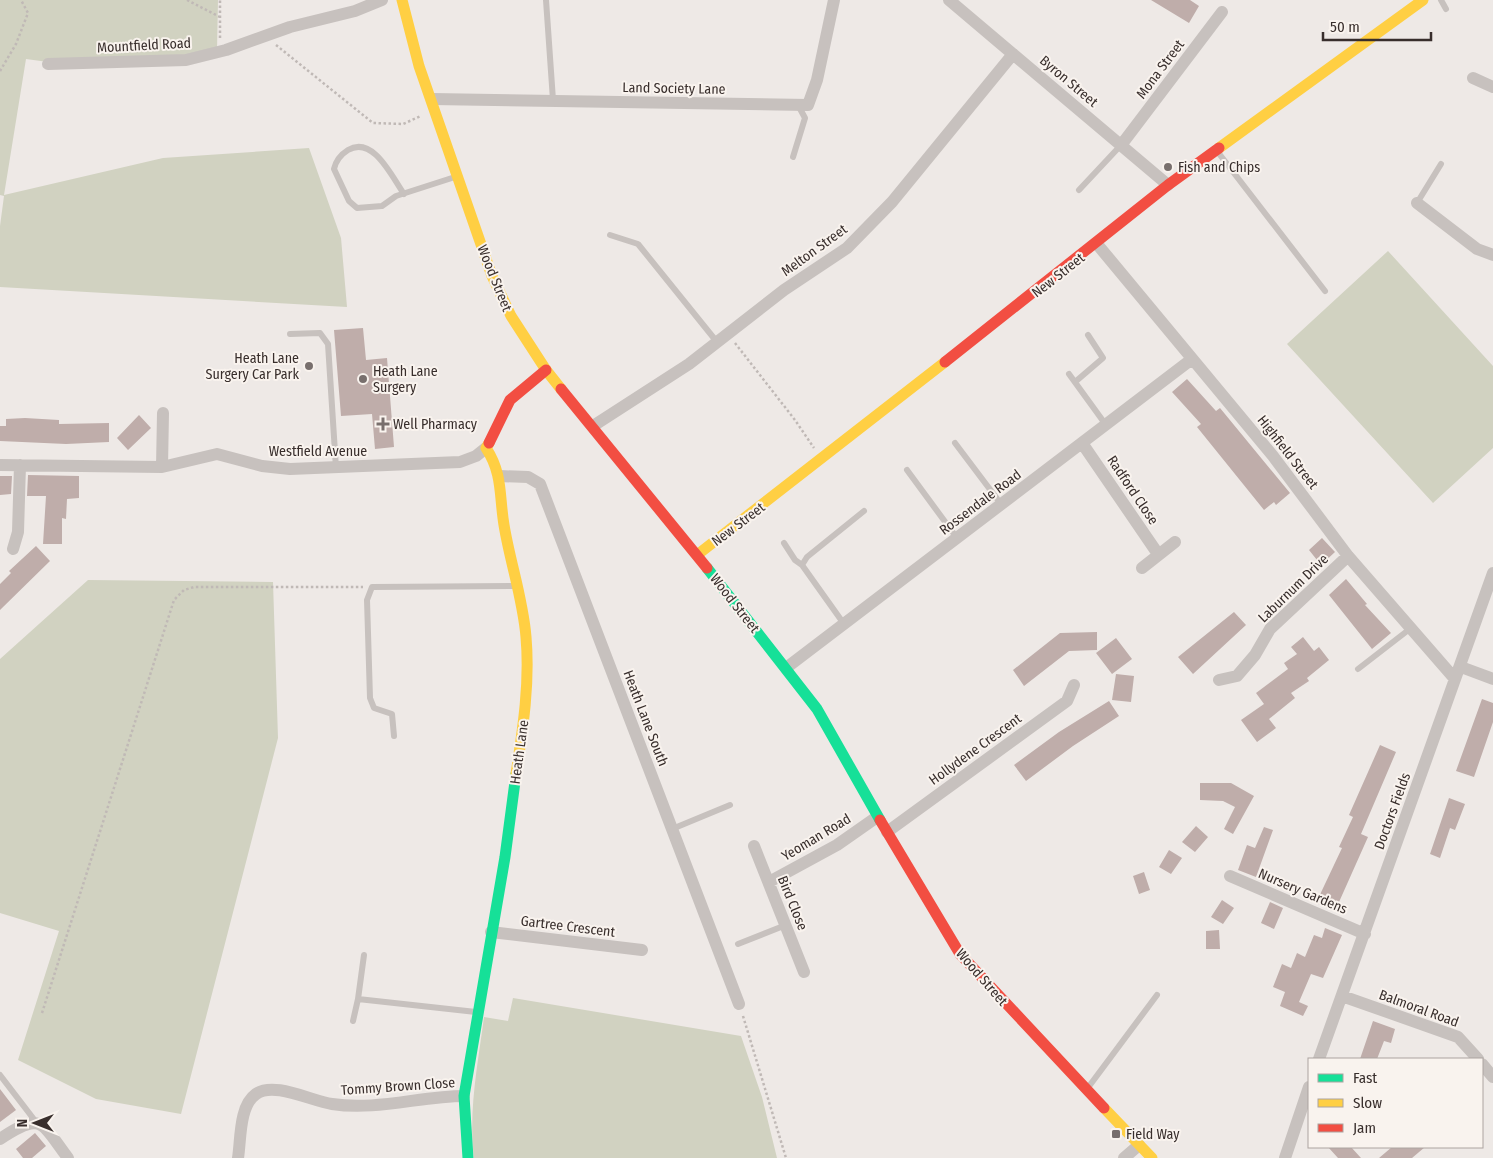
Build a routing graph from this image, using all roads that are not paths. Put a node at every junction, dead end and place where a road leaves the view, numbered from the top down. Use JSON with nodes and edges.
{"nodes":[{"id":1,"x":382,"y":0,"type":"edge"},
{"id":2,"x":402,"y":0,"type":"edge"},
{"id":3,"x":546,"y":0,"type":"edge"},
{"id":4,"x":834,"y":0,"type":"edge"},
{"id":5,"x":949,"y":0,"type":"edge"},
{"id":6,"x":1423,"y":0,"type":"edge"},
{"id":7,"x":1441,"y":0,"type":"edge"},
{"id":8,"x":1446,"y":9,"type":"dead end"},
{"id":9,"x":1222,"y":12,"type":"dead end"},
{"id":10,"x":1013,"y":54,"type":"junction"},
{"id":11,"x":48,"y":64,"type":"dead end"},
{"id":12,"x":1472,"y":78,"type":"dead end"},
{"id":13,"x":1493,"y":86,"type":"edge"},
{"id":14,"x":553,"y":100,"type":"junction"},
{"id":15,"x":434,"y":104,"type":"junction"},
{"id":16,"x":798,"y":105,"type":"junction"},
{"id":17,"x":1122,"y":144,"type":"junction"},
{"id":18,"x":1217,"y":151,"type":"junction"},
{"id":19,"x":793,"y":157,"type":"dead end"},
{"id":20,"x":1441,"y":164,"type":"dead end"},
{"id":21,"x":459,"y":176,"type":"junction"},
{"id":22,"x":1168,"y":185,"type":"junction"},
{"id":23,"x":1079,"y":190,"type":"dead end"},
{"id":24,"x":404,"y":194,"type":"junction"},
{"id":25,"x":1417,"y":203,"type":"joint"},
{"id":26,"x":610,"y":234,"type":"dead end"},
{"id":27,"x":1097,"y":244,"type":"junction"},
{"id":28,"x":1493,"y":254,"type":"edge"},
{"id":29,"x":1325,"y":291,"type":"dead end"},
{"id":30,"x":290,"y":334,"type":"dead end"},
{"id":31,"x":1088,"y":335,"type":"dead end"},
{"id":32,"x":722,"y":338,"type":"junction"},
{"id":33,"x":1192,"y":358,"type":"junction"},
{"id":34,"x":546,"y":370,"type":"junction"},
{"id":35,"x":1069,"y":374,"type":"dead end"},
{"id":36,"x":1075,"y":382,"type":"junction"},
{"id":37,"x":163,"y":413,"type":"dead end"},
{"id":38,"x":1106,"y":425,"type":"junction"},
{"id":39,"x":593,"y":426,"type":"junction"},
{"id":40,"x":955,"y":443,"type":"dead end"},
{"id":41,"x":1082,"y":444,"type":"junction"},
{"id":42,"x":486,"y":448,"type":"junction"},
{"id":43,"x":0,"y":465,"type":"edge"},
{"id":44,"x":20,"y":465,"type":"junction"},
{"id":45,"x":162,"y":467,"type":"junction"},
{"id":46,"x":336,"y":468,"type":"junction"},
{"id":47,"x":907,"y":470,"type":"dead end"},
{"id":48,"x":499,"y":476,"type":"junction"},
{"id":49,"x":1001,"y":504,"type":"junction"},
{"id":50,"x":864,"y":511,"type":"dead end"},
{"id":51,"x":958,"y":538,"type":"junction"},
{"id":52,"x":1175,"y":542,"type":"dead end"},
{"id":53,"x":784,"y":543,"type":"dead end"},
{"id":54,"x":13,"y":549,"type":"dead end"},
{"id":55,"x":1158,"y":554,"type":"junction"},
{"id":56,"x":697,"y":555,"type":"junction"},
{"id":57,"x":1348,"y":556,"type":"junction"},
{"id":58,"x":802,"y":565,"type":"junction"},
{"id":59,"x":1142,"y":568,"type":"dead end"},
{"id":60,"x":1493,"y":573,"type":"edge"},
{"id":61,"x":517,"y":586,"type":"junction"},
{"id":62,"x":844,"y":624,"type":"junction"},
{"id":63,"x":1411,"y":628,"type":"junction"},
{"id":64,"x":1461,"y":667,"type":"junction"},
{"id":65,"x":786,"y":668,"type":"junction"},
{"id":66,"x":1358,"y":669,"type":"dead end"},
{"id":67,"x":1455,"y":679,"type":"junction"},
{"id":68,"x":1493,"y":679,"type":"edge"},
{"id":69,"x":1219,"y":680,"type":"dead end"},
{"id":70,"x":1074,"y":686,"type":"dead end"},
{"id":71,"x":394,"y":736,"type":"dead end"},
{"id":72,"x":730,"y":806,"type":"dead end"},
{"id":73,"x":877,"y":817,"type":"junction"},
{"id":74,"x":672,"y":828,"type":"junction"},
{"id":75,"x":888,"y":832,"type":"junction"},
{"id":76,"x":754,"y":846,"type":"dead end"},
{"id":77,"x":1230,"y":876,"type":"dead end"},
{"id":78,"x":769,"y":882,"type":"junction"},
{"id":79,"x":786,"y":925,"type":"junction"},
{"id":80,"x":491,"y":932,"type":"junction"},
{"id":81,"x":1365,"y":934,"type":"junction"},
{"id":82,"x":738,"y":944,"type":"dead end"},
{"id":83,"x":642,"y":950,"type":"dead end"},
{"id":84,"x":364,"y":954,"type":"dead end"},
{"id":85,"x":804,"y":972,"type":"dead end"},
{"id":86,"x":1157,"y":996,"type":"dead end"},
{"id":87,"x":1342,"y":996,"type":"junction"},
{"id":88,"x":358,"y":999,"type":"junction"},
{"id":89,"x":739,"y":1004,"type":"road end"},
{"id":90,"x":478,"y":1013,"type":"junction"},
{"id":91,"x":353,"y":1020,"type":"dead end"},
{"id":92,"x":1319,"y":1058,"type":"edge"},
{"id":93,"x":1477,"y":1058,"type":"edge"},
{"id":94,"x":1483,"y":1065,"type":"edge"},
{"id":95,"x":0,"y":1075,"type":"edge"},
{"id":96,"x":1493,"y":1077,"type":"edge"},
{"id":97,"x":1086,"y":1090,"type":"junction"},
{"id":98,"x":1308,"y":1092,"type":"edge"},
{"id":99,"x":464,"y":1096,"type":"junction"},
{"id":100,"x":36,"y":1122,"type":"junction"},
{"id":101,"x":0,"y":1139,"type":"edge"},
{"id":102,"x":1139,"y":1145,"type":"junction"},
{"id":103,"x":68,"y":1158,"type":"edge"},
{"id":104,"x":238,"y":1158,"type":"edge"},
{"id":105,"x":468,"y":1158,"type":"edge"},
{"id":106,"x":1124,"y":1158,"type":"edge"},
{"id":107,"x":1152,"y":1158,"type":"edge"},
{"id":108,"x":1285,"y":1158,"type":"edge"}],
"edges":[{"from":1,"to":11,"type":"street","name":"Mountfield Road"},
{"from":2,"to":15,"type":"street","name":"Wood Street"},
{"from":3,"to":14,"type":"lane"},
{"from":4,"to":16,"type":"street"},
{"from":5,"to":10,"type":"street","name":"Byron Street"},
{"from":6,"to":18,"type":"street","name":"New Street"},
{"from":7,"to":8,"type":"lane"},
{"from":9,"to":17,"type":"street","name":"Mona Street"},
{"from":10,"to":17,"type":"street","name":"Byron Street"},
{"from":10,"to":32,"type":"street","name":"Melton Street"},
{"from":12,"to":13,"type":"street"},
{"from":14,"to":15,"type":"street","name":"Land Society Lane"},
{"from":14,"to":16,"type":"street","name":"Land Society Lane"},
{"from":15,"to":21,"type":"street","name":"Wood Street"},
{"from":16,"to":19,"type":"lane"},
{"from":17,"to":22,"type":"street","name":"Byron Street"},
{"from":17,"to":23,"type":"lane"},
{"from":18,"to":22,"type":"street","name":"New Street"},
{"from":18,"to":29,"type":"lane"},
{"from":20,"to":25,"type":"lane"},
{"from":21,"to":24,"type":"lane"},
{"from":21,"to":34,"type":"street","name":"Wood Street"},
{"from":22,"to":27,"type":"street","name":"New Street"},
{"from":24,"to":24,"type":"lane"},
{"from":25,"to":28,"type":"street"},
{"from":26,"to":32,"type":"lane"},
{"from":27,"to":33,"type":"street","name":"Highfield Street"},
{"from":27,"to":56,"type":"street","name":"New Street"},
{"from":30,"to":46,"type":"lane"},
{"from":31,"to":36,"type":"lane"},
{"from":32,"to":39,"type":"street","name":"Melton Street"},
{"from":33,"to":38,"type":"street","name":"Rossendale Road"},
{"from":33,"to":57,"type":"street","name":"Highfield Street"},
{"from":34,"to":39,"type":"street","name":"Wood Street"},
{"from":34,"to":42,"type":"street"},
{"from":35,"to":36,"type":"lane"},
{"from":36,"to":38,"type":"lane"},
{"from":37,"to":45,"type":"street"},
{"from":38,"to":41,"type":"street","name":"Rossendale Road"},
{"from":39,"to":56,"type":"street","name":"Wood Street"},
{"from":40,"to":49,"type":"lane"},
{"from":41,"to":49,"type":"street","name":"Rossendale Road"},
{"from":41,"to":55,"type":"street","name":"Radford Close"},
{"from":42,"to":46,"type":"street","name":"Westfield Avenue"},
{"from":42,"to":48,"type":"street","name":"Heath Lane"},
{"from":43,"to":44,"type":"street","name":"Westfield Avenue"},
{"from":44,"to":45,"type":"street","name":"Westfield Avenue"},
{"from":44,"to":54,"type":"street"},
{"from":45,"to":46,"type":"street","name":"Westfield Avenue"},
{"from":47,"to":51,"type":"lane"},
{"from":48,"to":61,"type":"street","name":"Heath Lane"},
{"from":48,"to":74,"type":"street","name":"Heath Lane South"},
{"from":49,"to":51,"type":"street","name":"Rossendale Road"},
{"from":50,"to":58,"type":"lane"},
{"from":51,"to":62,"type":"street","name":"Rossendale Road"},
{"from":52,"to":55,"type":"street"},
{"from":53,"to":58,"type":"lane"},
{"from":55,"to":59,"type":"street"},
{"from":56,"to":65,"type":"street","name":"Wood Street"},
{"from":57,"to":63,"type":"street","name":"Highfield Street"},
{"from":57,"to":69,"type":"street","name":"Laburnum Drive"},
{"from":58,"to":62,"type":"lane"},
{"from":60,"to":64,"type":"street","name":"Doctors Fields"},
{"from":61,"to":71,"type":"lane"},
{"from":61,"to":80,"type":"street","name":"Heath Lane"},
{"from":62,"to":65,"type":"street","name":"Rossendale Road"},
{"from":63,"to":66,"type":"lane"},
{"from":63,"to":67,"type":"street","name":"Highfield Street"},
{"from":64,"to":67,"type":"street","name":"Doctors Fields"},
{"from":64,"to":68,"type":"street"},
{"from":65,"to":73,"type":"street","name":"Wood Street"},
{"from":67,"to":81,"type":"street","name":"Doctors Fields"},
{"from":70,"to":75,"type":"street","name":"Hollydene Crescent"},
{"from":72,"to":74,"type":"lane"},
{"from":73,"to":75,"type":"street","name":"Wood Street"},
{"from":73,"to":78,"type":"street","name":"Yeoman Road"},
{"from":74,"to":89,"type":"street","name":"Heath Lane South"},
{"from":75,"to":97,"type":"street","name":"Wood Street"},
{"from":76,"to":78,"type":"street","name":"Bird Close"},
{"from":77,"to":81,"type":"street","name":"Nursery Gardens"},
{"from":78,"to":79,"type":"street","name":"Bird Close"},
{"from":79,"to":82,"type":"lane"},
{"from":79,"to":85,"type":"street","name":"Bird Close"},
{"from":80,"to":83,"type":"street","name":"Gartree Crescent"},
{"from":80,"to":90,"type":"street","name":"Heath Lane"},
{"from":81,"to":87,"type":"street","name":"Doctors Fields"},
{"from":84,"to":88,"type":"lane"},
{"from":86,"to":97,"type":"lane"},
{"from":87,"to":92,"type":"street","name":"Doctors Fields"},
{"from":87,"to":93,"type":"street","name":"Balmoral Road"},
{"from":88,"to":90,"type":"lane"},
{"from":88,"to":91,"type":"lane"},
{"from":90,"to":99,"type":"street","name":"Heath Lane"},
{"from":94,"to":96,"type":"street"},
{"from":95,"to":100,"type":"lane"},
{"from":97,"to":102,"type":"street","name":"Wood Street"},
{"from":98,"to":108,"type":"street"},
{"from":99,"to":104,"type":"street","name":"Tommy Brown Close"},
{"from":99,"to":105,"type":"street","name":"Heath Lane"},
{"from":100,"to":101,"type":"street"},
{"from":100,"to":103,"type":"street"},
{"from":102,"to":106,"type":"street"},
{"from":102,"to":107,"type":"street","name":"Wood Street"}]}
